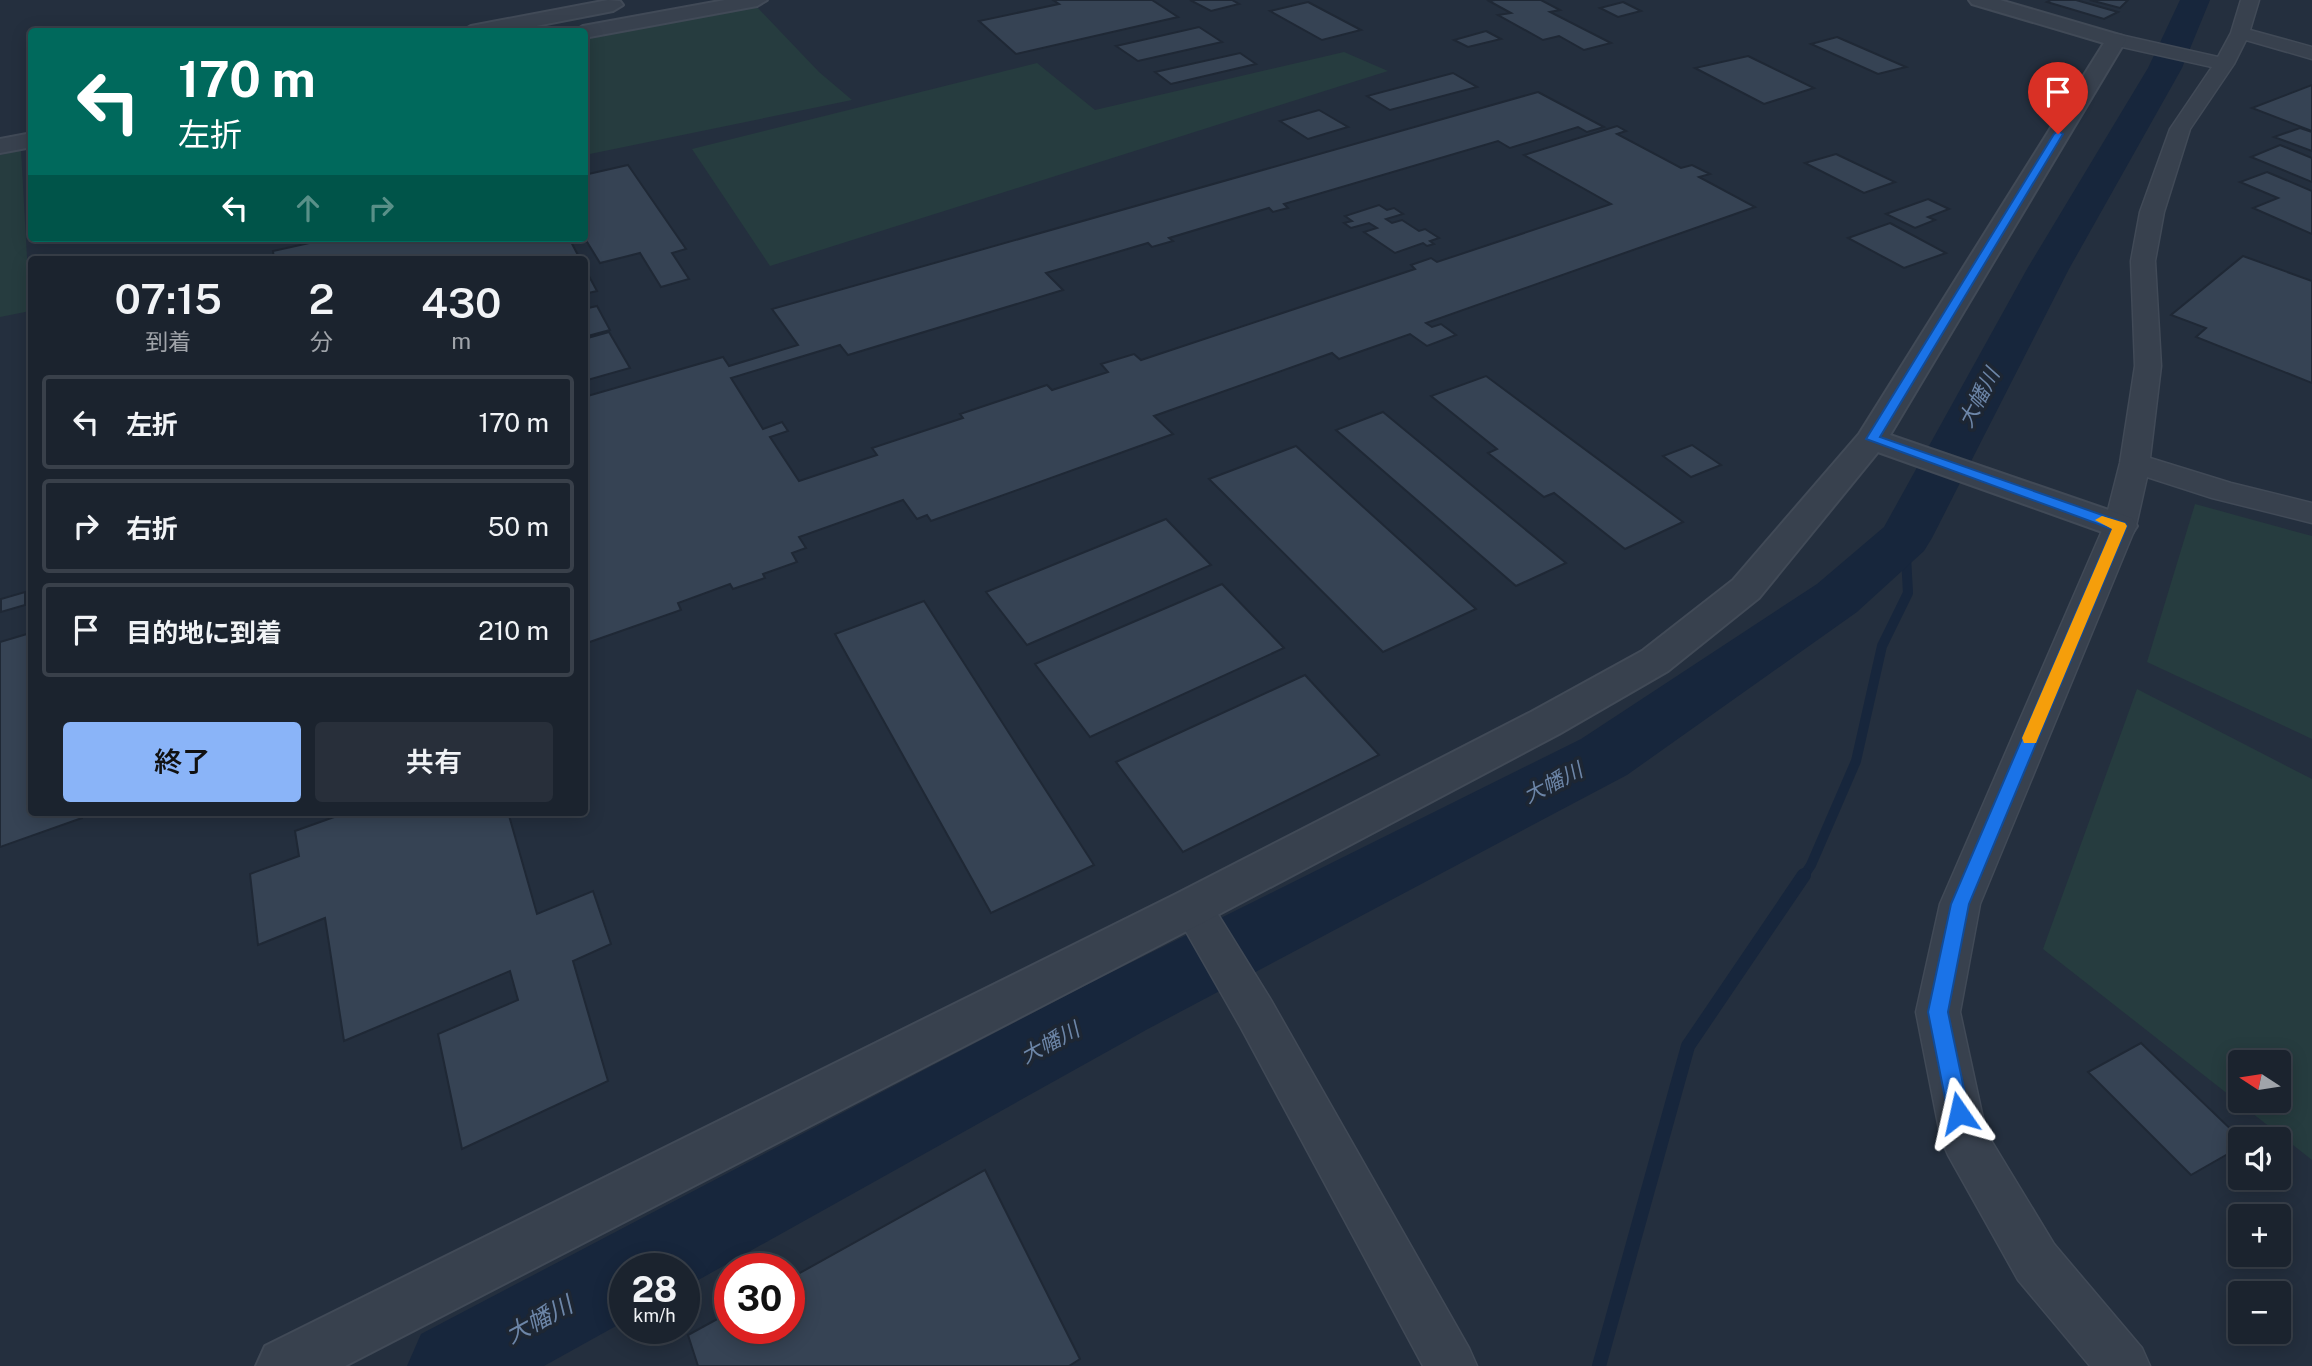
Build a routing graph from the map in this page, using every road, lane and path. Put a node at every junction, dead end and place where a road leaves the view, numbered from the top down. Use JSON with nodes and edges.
{"nodes":[{"id":1,"x":757,"y":0,"type":"edge"},
{"id":2,"x":1979,"y":0,"type":"edge"},
{"id":3,"x":2249,"y":0,"type":"edge"},
{"id":4,"x":630,"y":2,"type":"dead end"},
{"id":5,"x":492,"y":28,"type":"edge"},
{"id":6,"x":588,"y":31,"type":"edge"},
{"id":7,"x":2240,"y":33,"type":"junction"},
{"id":8,"x":2116,"y":40,"type":"junction"},
{"id":9,"x":2312,"y":53,"type":"edge"},
{"id":10,"x":2224,"y":64,"type":"junction"},
{"id":11,"x":28,"y":141,"type":"edge"},
{"id":12,"x":0,"y":146,"type":"edge"},
{"id":13,"x":1872,"y":439,"type":"junction"},
{"id":14,"x":2135,"y":463,"type":"junction"},
{"id":15,"x":2312,"y":513,"type":"edge"},
{"id":16,"x":2120,"y":526,"type":"junction"},
{"id":17,"x":1192,"y":907,"type":"junction"},
{"id":18,"x":285,"y":1366,"type":"edge"},
{"id":19,"x":1451,"y":1366,"type":"edge"},
{"id":20,"x":2124,"y":1366,"type":"edge"}],
"edges":[{"from":1,"to":6,"type":"street"},
{"from":2,"to":8,"type":"street"},
{"from":3,"to":7,"type":"street"},
{"from":4,"to":5,"type":"street"},
{"from":7,"to":9,"type":"street"},
{"from":7,"to":10,"type":"street"},
{"from":8,"to":10,"type":"street"},
{"from":8,"to":13,"type":"street"},
{"from":10,"to":14,"type":"street"},
{"from":11,"to":12,"type":"street"},
{"from":13,"to":16,"type":"street"},
{"from":13,"to":17,"type":"street"},
{"from":14,"to":15,"type":"street"},
{"from":14,"to":16,"type":"street"},
{"from":16,"to":20,"type":"street"},
{"from":17,"to":18,"type":"street"},
{"from":17,"to":19,"type":"street"}]}
